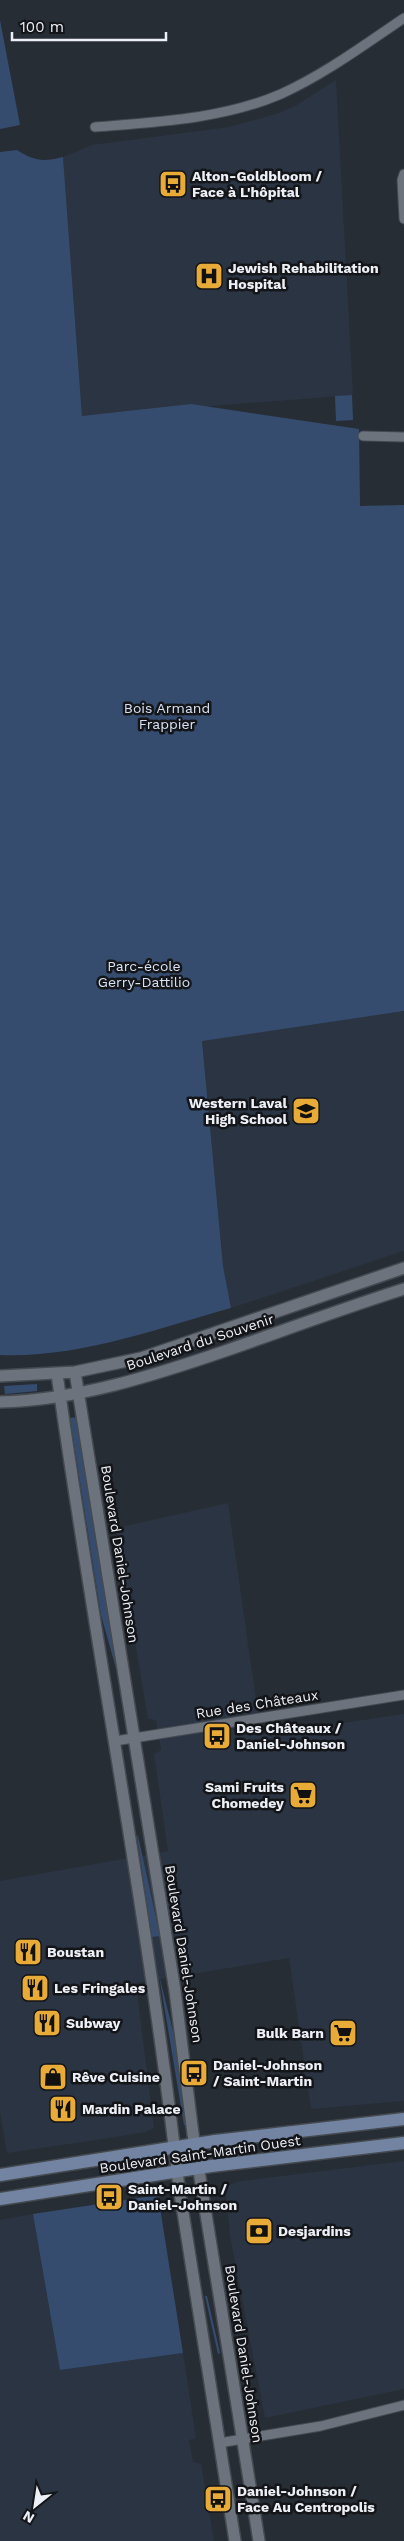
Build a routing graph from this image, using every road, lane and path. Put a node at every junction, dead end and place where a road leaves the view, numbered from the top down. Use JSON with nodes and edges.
{"nodes":[{"id":1,"x":404,"y":18,"type":"edge"},
{"id":2,"x":95,"y":127,"type":"dead end"},
{"id":3,"x":404,"y":174,"type":"edge"},
{"id":4,"x":404,"y":219,"type":"edge"},
{"id":5,"x":363,"y":436,"type":"dead end"},
{"id":6,"x":404,"y":437,"type":"edge"},
{"id":7,"x":404,"y":1268,"type":"edge"},
{"id":8,"x":404,"y":1288,"type":"edge"},
{"id":9,"x":76,"y":1372,"type":"junction"},
{"id":10,"x":57,"y":1374,"type":"junction"},
{"id":11,"x":0,"y":1376,"type":"edge"},
{"id":12,"x":79,"y":1393,"type":"junction"},
{"id":13,"x":60,"y":1396,"type":"junction"},
{"id":14,"x":0,"y":1402,"type":"edge"},
{"id":15,"x":404,"y":1695,"type":"edge"},
{"id":16,"x":134,"y":1738,"type":"junction"},
{"id":17,"x":115,"y":1740,"type":"junction"},
{"id":18,"x":404,"y":2119,"type":"edge"},
{"id":19,"x":404,"y":2143,"type":"edge"},
{"id":20,"x":195,"y":2144,"type":"junction"},
{"id":21,"x":176,"y":2148,"type":"junction"},
{"id":22,"x":200,"y":2168,"type":"junction"},
{"id":23,"x":177,"y":2172,"type":"junction"},
{"id":24,"x":0,"y":2175,"type":"edge"},
{"id":25,"x":0,"y":2199,"type":"edge"},
{"id":26,"x":404,"y":2405,"type":"edge"},
{"id":27,"x":242,"y":2439,"type":"junction"},
{"id":28,"x":219,"y":2443,"type":"junction"},
{"id":29,"x":235,"y":2541,"type":"edge"},
{"id":30,"x":259,"y":2541,"type":"edge"}],
"edges":[{"from":1,"to":2,"type":"street"},
{"from":3,"to":4,"type":"street"},
{"from":5,"to":6,"type":"street"},
{"from":7,"to":9,"type":"street","name":"Boulevard du Souvenir"},
{"from":8,"to":12,"type":"street","name":"Boulevard du Souvenir"},
{"from":9,"to":10,"type":"street","name":"Boulevard du Souvenir"},
{"from":9,"to":12,"type":"street","name":"Boulevard Daniel-Johnson"},
{"from":10,"to":11,"type":"street","name":"Boulevard du Souvenir"},
{"from":10,"to":13,"type":"street"},
{"from":12,"to":13,"type":"street","name":"Boulevard du Souvenir"},
{"from":12,"to":16,"type":"street","name":"Boulevard Daniel-Johnson"},
{"from":13,"to":14,"type":"street","name":"Boulevard du Souvenir"},
{"from":13,"to":17,"type":"street"},
{"from":15,"to":16,"type":"street","name":"Rue des Châteaux"},
{"from":16,"to":17,"type":"street","name":"Rue des Châteaux"},
{"from":16,"to":20,"type":"street","name":"Boulevard Daniel-Johnson"},
{"from":17,"to":21,"type":"street"},
{"from":18,"to":20,"type":"main road","name":"Boulevard Saint-Martin Ouest"},
{"from":19,"to":22,"type":"main road","name":"Boulevard Saint-Martin Ouest"},
{"from":20,"to":21,"type":"main road","name":"Boulevard Saint-Martin Ouest"},
{"from":20,"to":22,"type":"street","name":"Boulevard Daniel-Johnson"},
{"from":21,"to":23,"type":"street"},
{"from":21,"to":24,"type":"main road","name":"Boulevard Saint-Martin Ouest"},
{"from":22,"to":23,"type":"main road","name":"Boulevard Saint-Martin Ouest"},
{"from":22,"to":27,"type":"street","name":"Boulevard Daniel-Johnson"},
{"from":23,"to":25,"type":"main road","name":"Boulevard Saint-Martin Ouest"},
{"from":23,"to":28,"type":"street"},
{"from":26,"to":27,"type":"street"},
{"from":27,"to":28,"type":"street"},
{"from":27,"to":30,"type":"street","name":"Boulevard Daniel-Johnson"},
{"from":28,"to":29,"type":"street"}]}
